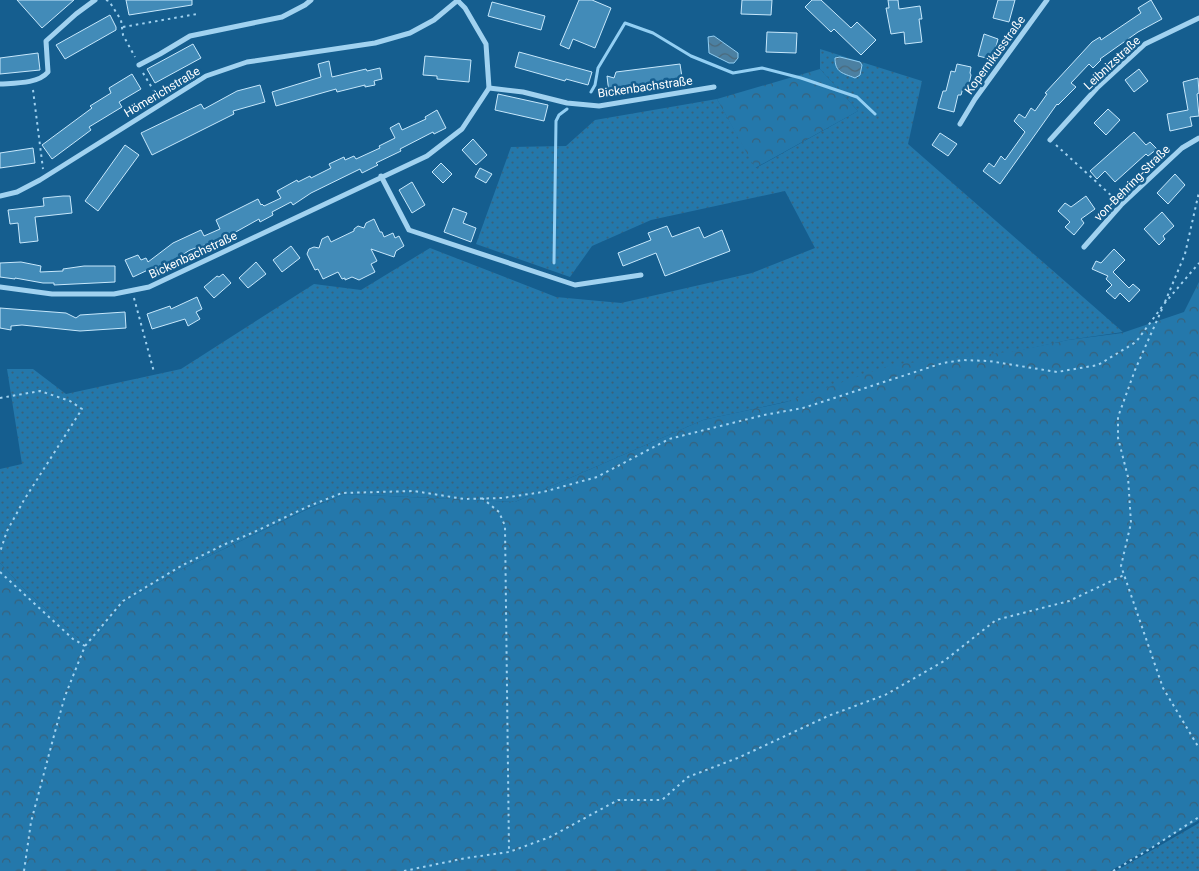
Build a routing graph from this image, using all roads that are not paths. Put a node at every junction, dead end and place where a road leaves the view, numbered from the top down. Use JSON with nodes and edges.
{"nodes":[{"id":1,"x":95,"y":0,"type":"edge"},
{"id":2,"x":311,"y":0,"type":"edge"},
{"id":3,"x":458,"y":0,"type":"edge"},
{"id":4,"x":1047,"y":0,"type":"edge"},
{"id":5,"x":1199,"y":18,"type":"edge"},
{"id":6,"x":139,"y":64,"type":"road end"},
{"id":7,"x":0,"y":84,"type":"edge"},
{"id":8,"x":714,"y":87,"type":"dead end"},
{"id":9,"x":489,"y":88,"type":"junction"},
{"id":10,"x":960,"y":124,"type":"dead end"},
{"id":11,"x":1199,"y":138,"type":"edge"},
{"id":12,"x":1050,"y":140,"type":"road end"},
{"id":13,"x":381,"y":176,"type":"junction"},
{"id":14,"x":0,"y":196,"type":"edge"},
{"id":15,"x":1084,"y":247,"type":"dead end"},
{"id":16,"x":641,"y":276,"type":"dead end"},
{"id":17,"x":0,"y":287,"type":"edge"}],
"edges":[{"from":1,"to":7,"type":"street"},
{"from":2,"to":6,"type":"street"},
{"from":3,"to":9,"type":"street"},
{"from":3,"to":14,"type":"street","name":"Hömerichstraße"},
{"from":4,"to":10,"type":"street","name":"Kopernikusstraße"},
{"from":5,"to":12,"type":"street","name":"Leibnizstraße"},
{"from":8,"to":9,"type":"street","name":"Bickenbachstraße"},
{"from":9,"to":13,"type":"street","name":"Bickenbachstraße"},
{"from":11,"to":15,"type":"street","name":"von-Behring-Straße"},
{"from":13,"to":16,"type":"street"},
{"from":13,"to":17,"type":"street","name":"Bickenbachstraße"}]}
